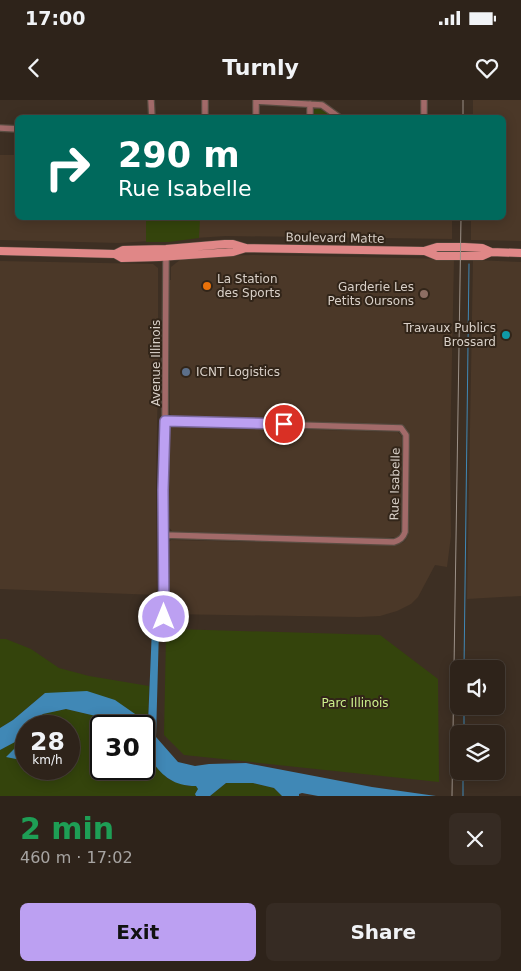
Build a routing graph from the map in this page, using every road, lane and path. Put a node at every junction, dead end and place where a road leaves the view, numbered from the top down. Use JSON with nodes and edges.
{"nodes":[{"id":1,"x":152,"y":100,"type":"edge"},
{"id":2,"x":205,"y":100,"type":"edge"},
{"id":3,"x":256,"y":100,"type":"edge"},
{"id":4,"x":424,"y":100,"type":"edge"},
{"id":5,"x":310,"y":104,"type":"junction"},
{"id":6,"x":152,"y":115,"type":"edge"},
{"id":7,"x":205,"y":115,"type":"edge"},
{"id":8,"x":256,"y":115,"type":"edge"},
{"id":9,"x":310,"y":115,"type":"edge"},
{"id":10,"x":336,"y":115,"type":"edge"},
{"id":11,"x":424,"y":115,"type":"edge"},
{"id":12,"x":0,"y":128,"type":"edge"},
{"id":13,"x":15,"y":129,"type":"edge"},
{"id":14,"x":0,"y":250,"type":"edge"},
{"id":15,"x":166,"y":253,"type":"junction"},
{"id":16,"x":521,"y":253,"type":"edge"},
{"id":17,"x":165,"y":421,"type":"junction"},
{"id":18,"x":164,"y":535,"type":"junction"},
{"id":19,"x":166,"y":626,"type":"dead end"}],
"edges":[{"from":1,"to":6,"type":"street"},
{"from":2,"to":7,"type":"street"},
{"from":3,"to":5,"type":"street"},
{"from":3,"to":8,"type":"street"},
{"from":4,"to":11,"type":"street"},
{"from":5,"to":9,"type":"street"},
{"from":5,"to":10,"type":"street"},
{"from":12,"to":13,"type":"street"},
{"from":14,"to":15,"type":"main road","name":"Boulevard Matte"},
{"from":15,"to":16,"type":"main road","name":"Boulevard Matte"},
{"from":15,"to":17,"type":"street","name":"Avenue Illinois"},
{"from":17,"to":18,"type":"street","name":"Avenue Illinois"},
{"from":17,"to":18,"type":"street","name":"Rue Isabelle"},
{"from":18,"to":19,"type":"street","name":"Avenue Illinois"}]}
